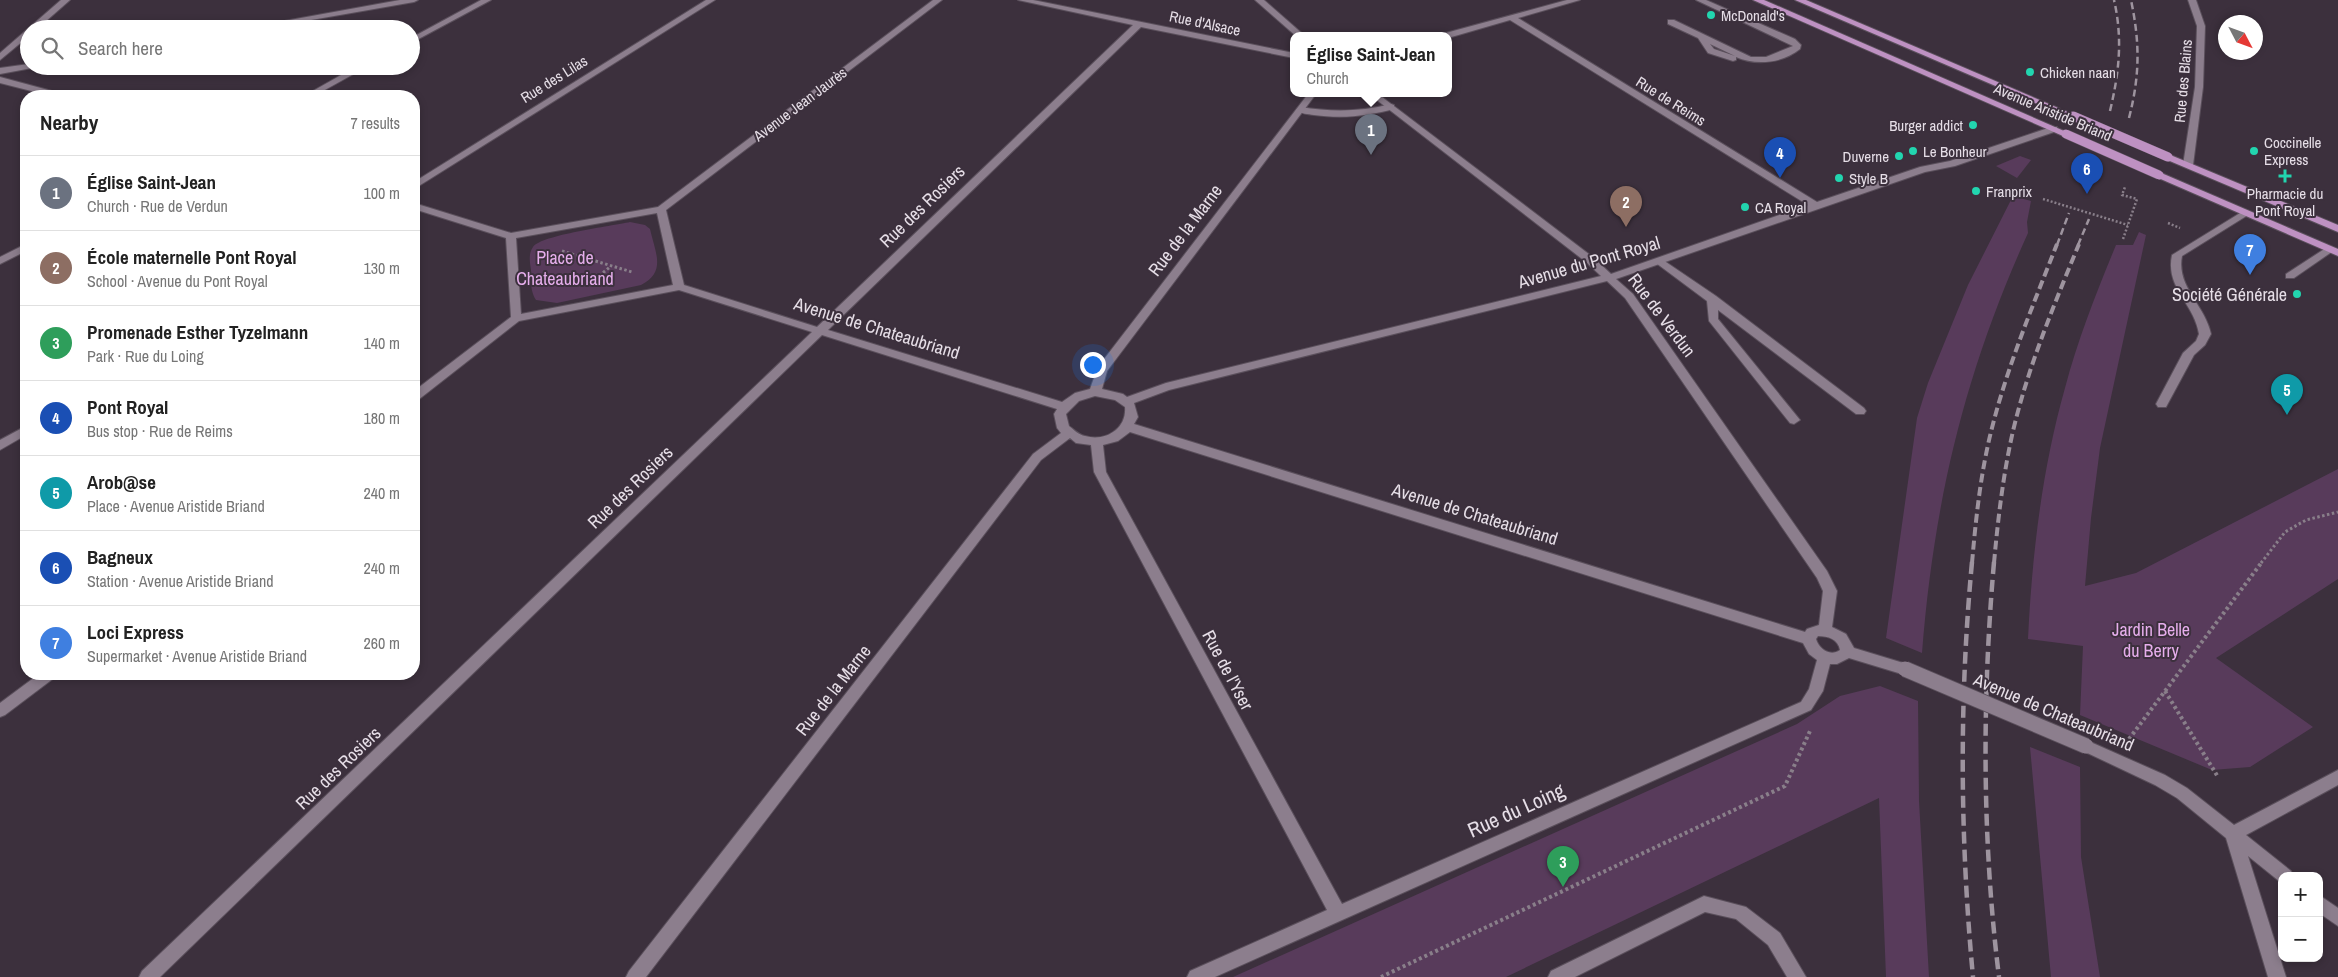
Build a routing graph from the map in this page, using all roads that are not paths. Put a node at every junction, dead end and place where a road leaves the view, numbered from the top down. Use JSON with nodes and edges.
{"nodes":[{"id":1,"x":66,"y":0,"type":"edge"},
{"id":2,"x":414,"y":0,"type":"edge"},
{"id":3,"x":487,"y":0,"type":"edge"},
{"id":4,"x":711,"y":0,"type":"edge"},
{"id":5,"x":938,"y":0,"type":"edge"},
{"id":6,"x":1022,"y":0,"type":"edge"},
{"id":7,"x":1259,"y":0,"type":"edge"},
{"id":8,"x":1576,"y":0,"type":"edge"},
{"id":9,"x":1700,"y":0,"type":"edge"},
{"id":10,"x":1756,"y":0,"type":"edge"},
{"id":11,"x":1799,"y":0,"type":"edge"},
{"id":12,"x":2192,"y":0,"type":"edge"},
{"id":13,"x":1512,"y":18,"type":"junction"},
{"id":14,"x":43,"y":20,"type":"edge"},
{"id":15,"x":297,"y":20,"type":"edge"},
{"id":16,"x":1671,"y":22,"type":"dead end"},
{"id":17,"x":1139,"y":24,"type":"junction"},
{"id":18,"x":1296,"y":32,"type":"edge"},
{"id":19,"x":1452,"y":34,"type":"edge"},
{"id":20,"x":420,"y":36,"type":"edge"},
{"id":21,"x":20,"y":40,"type":"edge"},
{"id":22,"x":1290,"y":55,"type":"edge"},
{"id":23,"x":0,"y":57,"type":"edge"},
{"id":24,"x":20,"y":68,"type":"edge"},
{"id":25,"x":0,"y":71,"type":"edge"},
{"id":26,"x":347,"y":75,"type":"edge"},
{"id":27,"x":0,"y":80,"type":"edge"},
{"id":28,"x":38,"y":90,"type":"edge"},
{"id":29,"x":319,"y":90,"type":"edge"},
{"id":30,"x":1310,"y":97,"type":"edge"},
{"id":31,"x":1377,"y":97,"type":"edge"},
{"id":32,"x":1391,"y":107,"type":"junction"},
{"id":33,"x":1300,"y":110,"type":"junction"},
{"id":34,"x":2054,"y":129,"type":"junction"},
{"id":35,"x":2188,"y":165,"type":"junction"},
{"id":36,"x":420,"y":182,"type":"edge"},
{"id":37,"x":1816,"y":206,"type":"junction"},
{"id":38,"x":420,"y":208,"type":"edge"},
{"id":39,"x":661,"y":209,"type":"junction"},
{"id":40,"x":2246,"y":212,"type":"junction"},
{"id":41,"x":2335,"y":227,"type":"edge"},
{"id":42,"x":511,"y":236,"type":"junction"},
{"id":43,"x":20,"y":250,"type":"edge"},
{"id":44,"x":2334,"y":251,"type":"edge"},
{"id":45,"x":0,"y":261,"type":"edge"},
{"id":46,"x":1660,"y":261,"type":"junction"},
{"id":47,"x":2290,"y":276,"type":"dead end"},
{"id":48,"x":1611,"y":277,"type":"junction"},
{"id":49,"x":679,"y":287,"type":"junction"},
{"id":50,"x":1712,"y":298,"type":"junction"},
{"id":51,"x":516,"y":318,"type":"junction"},
{"id":52,"x":820,"y":331,"type":"junction"},
{"id":53,"x":420,"y":392,"type":"edge"},
{"id":54,"x":1096,"y":392,"type":"junction"},
{"id":55,"x":1126,"y":402,"type":"junction"},
{"id":56,"x":2162,"y":404,"type":"dead end"},
{"id":57,"x":1064,"y":407,"type":"junction"},
{"id":58,"x":1860,"y":411,"type":"dead end"},
{"id":59,"x":1794,"y":420,"type":"dead end"},
{"id":60,"x":1129,"y":427,"type":"junction"},
{"id":61,"x":20,"y":434,"type":"edge"},
{"id":62,"x":1069,"y":434,"type":"junction"},
{"id":63,"x":1096,"y":441,"type":"junction"},
{"id":64,"x":0,"y":446,"type":"edge"},
{"id":65,"x":1825,"y":631,"type":"junction"},
{"id":66,"x":1809,"y":639,"type":"junction"},
{"id":67,"x":1847,"y":652,"type":"junction"},
{"id":68,"x":1825,"y":656,"type":"junction"},
{"id":69,"x":41,"y":680,"type":"edge"},
{"id":70,"x":0,"y":711,"type":"edge"},
{"id":71,"x":2338,"y":777,"type":"edge"},
{"id":72,"x":2233,"y":834,"type":"junction"},
{"id":73,"x":2280,"y":872,"type":"edge"},
{"id":74,"x":2323,"y":906,"type":"edge"},
{"id":75,"x":1338,"y":914,"type":"junction"},
{"id":76,"x":2338,"y":918,"type":"edge"},
{"id":77,"x":148,"y":977,"type":"edge"},
{"id":78,"x":635,"y":977,"type":"edge"},
{"id":79,"x":1196,"y":977,"type":"edge"},
{"id":80,"x":1557,"y":977,"type":"edge"},
{"id":81,"x":1797,"y":977,"type":"edge"},
{"id":82,"x":2277,"y":977,"type":"edge"}],
"edges":[{"from":1,"to":14,"type":"street"},
{"from":2,"to":15,"type":"street"},
{"from":3,"to":20,"type":"street"},
{"from":4,"to":36,"type":"street","name":"Rue des Lilas"},
{"from":5,"to":39,"type":"street","name":"Avenue Jean Jaurès"},
{"from":6,"to":17,"type":"street","name":"Rue d'Alsace"},
{"from":7,"to":18,"type":"street"},
{"from":8,"to":13,"type":"street"},
{"from":9,"to":16,"type":"street"},
{"from":10,"to":34,"type":"main road","name":"Avenue Aristide Briand"},
{"from":11,"to":35,"type":"main road","name":"Avenue Aristide Briand","bridge":true},
{"from":12,"to":35,"type":"street","name":"Rue des Blains"},
{"from":13,"to":19,"type":"street"},
{"from":13,"to":37,"type":"street","name":"Rue de Reims"},
{"from":17,"to":22,"type":"street","name":"Rue d'Alsace"},
{"from":17,"to":52,"type":"street","name":"Rue des Rosiers"},
{"from":21,"to":23,"type":"street"},
{"from":24,"to":25,"type":"street"},
{"from":26,"to":29,"type":"street"},
{"from":27,"to":28,"type":"street"},
{"from":30,"to":33,"type":"street","name":"Rue de la Marne"},
{"from":31,"to":32,"type":"street","name":"Rue de Verdun"},
{"from":32,"to":33,"type":"street"},
{"from":32,"to":48,"type":"street","name":"Rue de Verdun"},
{"from":33,"to":54,"type":"street","name":"Rue de la Marne"},
{"from":34,"to":37,"type":"street","name":"Avenue du Pont Royal"},
{"from":34,"to":40,"type":"main road","name":"Avenue Aristide Briand","bridge":true},
{"from":35,"to":41,"type":"main road","name":"Avenue Aristide Briand"},
{"from":37,"to":46,"type":"street","name":"Avenue du Pont Royal"},
{"from":38,"to":42,"type":"street"},
{"from":39,"to":42,"type":"street"},
{"from":39,"to":49,"type":"street"},
{"from":40,"to":44,"type":"main road","name":"Avenue Aristide Briand"},
{"from":40,"to":56,"type":"street"},
{"from":42,"to":51,"type":"street"},
{"from":43,"to":45,"type":"street"},
{"from":44,"to":47,"type":"street"},
{"from":46,"to":48,"type":"street","name":"Avenue du Pont Royal"},
{"from":46,"to":50,"type":"street"},
{"from":48,"to":55,"type":"street","name":"Avenue du Pont Royal"},
{"from":48,"to":65,"type":"street","name":"Rue de Verdun"},
{"from":49,"to":51,"type":"street"},
{"from":49,"to":52,"type":"street","name":"Avenue de Chateaubriand"},
{"from":50,"to":58,"type":"street"},
{"from":50,"to":59,"type":"street"},
{"from":51,"to":53,"type":"street"},
{"from":52,"to":57,"type":"street","name":"Avenue de Chateaubriand"},
{"from":52,"to":77,"type":"street","name":"Rue des Rosiers"},
{"from":54,"to":55,"type":"street"},
{"from":54,"to":57,"type":"street"},
{"from":55,"to":60,"type":"street"},
{"from":57,"to":62,"type":"street"},
{"from":60,"to":63,"type":"street"},
{"from":60,"to":66,"type":"street","name":"Avenue de Chateaubriand"},
{"from":61,"to":64,"type":"street"},
{"from":62,"to":63,"type":"street"},
{"from":62,"to":78,"type":"street","name":"Rue de la Marne"},
{"from":63,"to":75,"type":"street","name":"Rue de l'Yser"},
{"from":65,"to":66,"type":"street"},
{"from":65,"to":67,"type":"street"},
{"from":66,"to":68,"type":"street"},
{"from":67,"to":68,"type":"street"},
{"from":67,"to":72,"type":"street","name":"Avenue de Chateaubriand","bridge":true},
{"from":68,"to":75,"type":"street","name":"Rue du Loing"},
{"from":69,"to":70,"type":"street"},
{"from":71,"to":72,"type":"street"},
{"from":72,"to":73,"type":"street","name":"Avenue de Chateaubriand"},
{"from":72,"to":82,"type":"street"},
{"from":74,"to":76,"type":"street"},
{"from":75,"to":79,"type":"street","name":"Rue du Loing"},
{"from":80,"to":81,"type":"street"}]}
